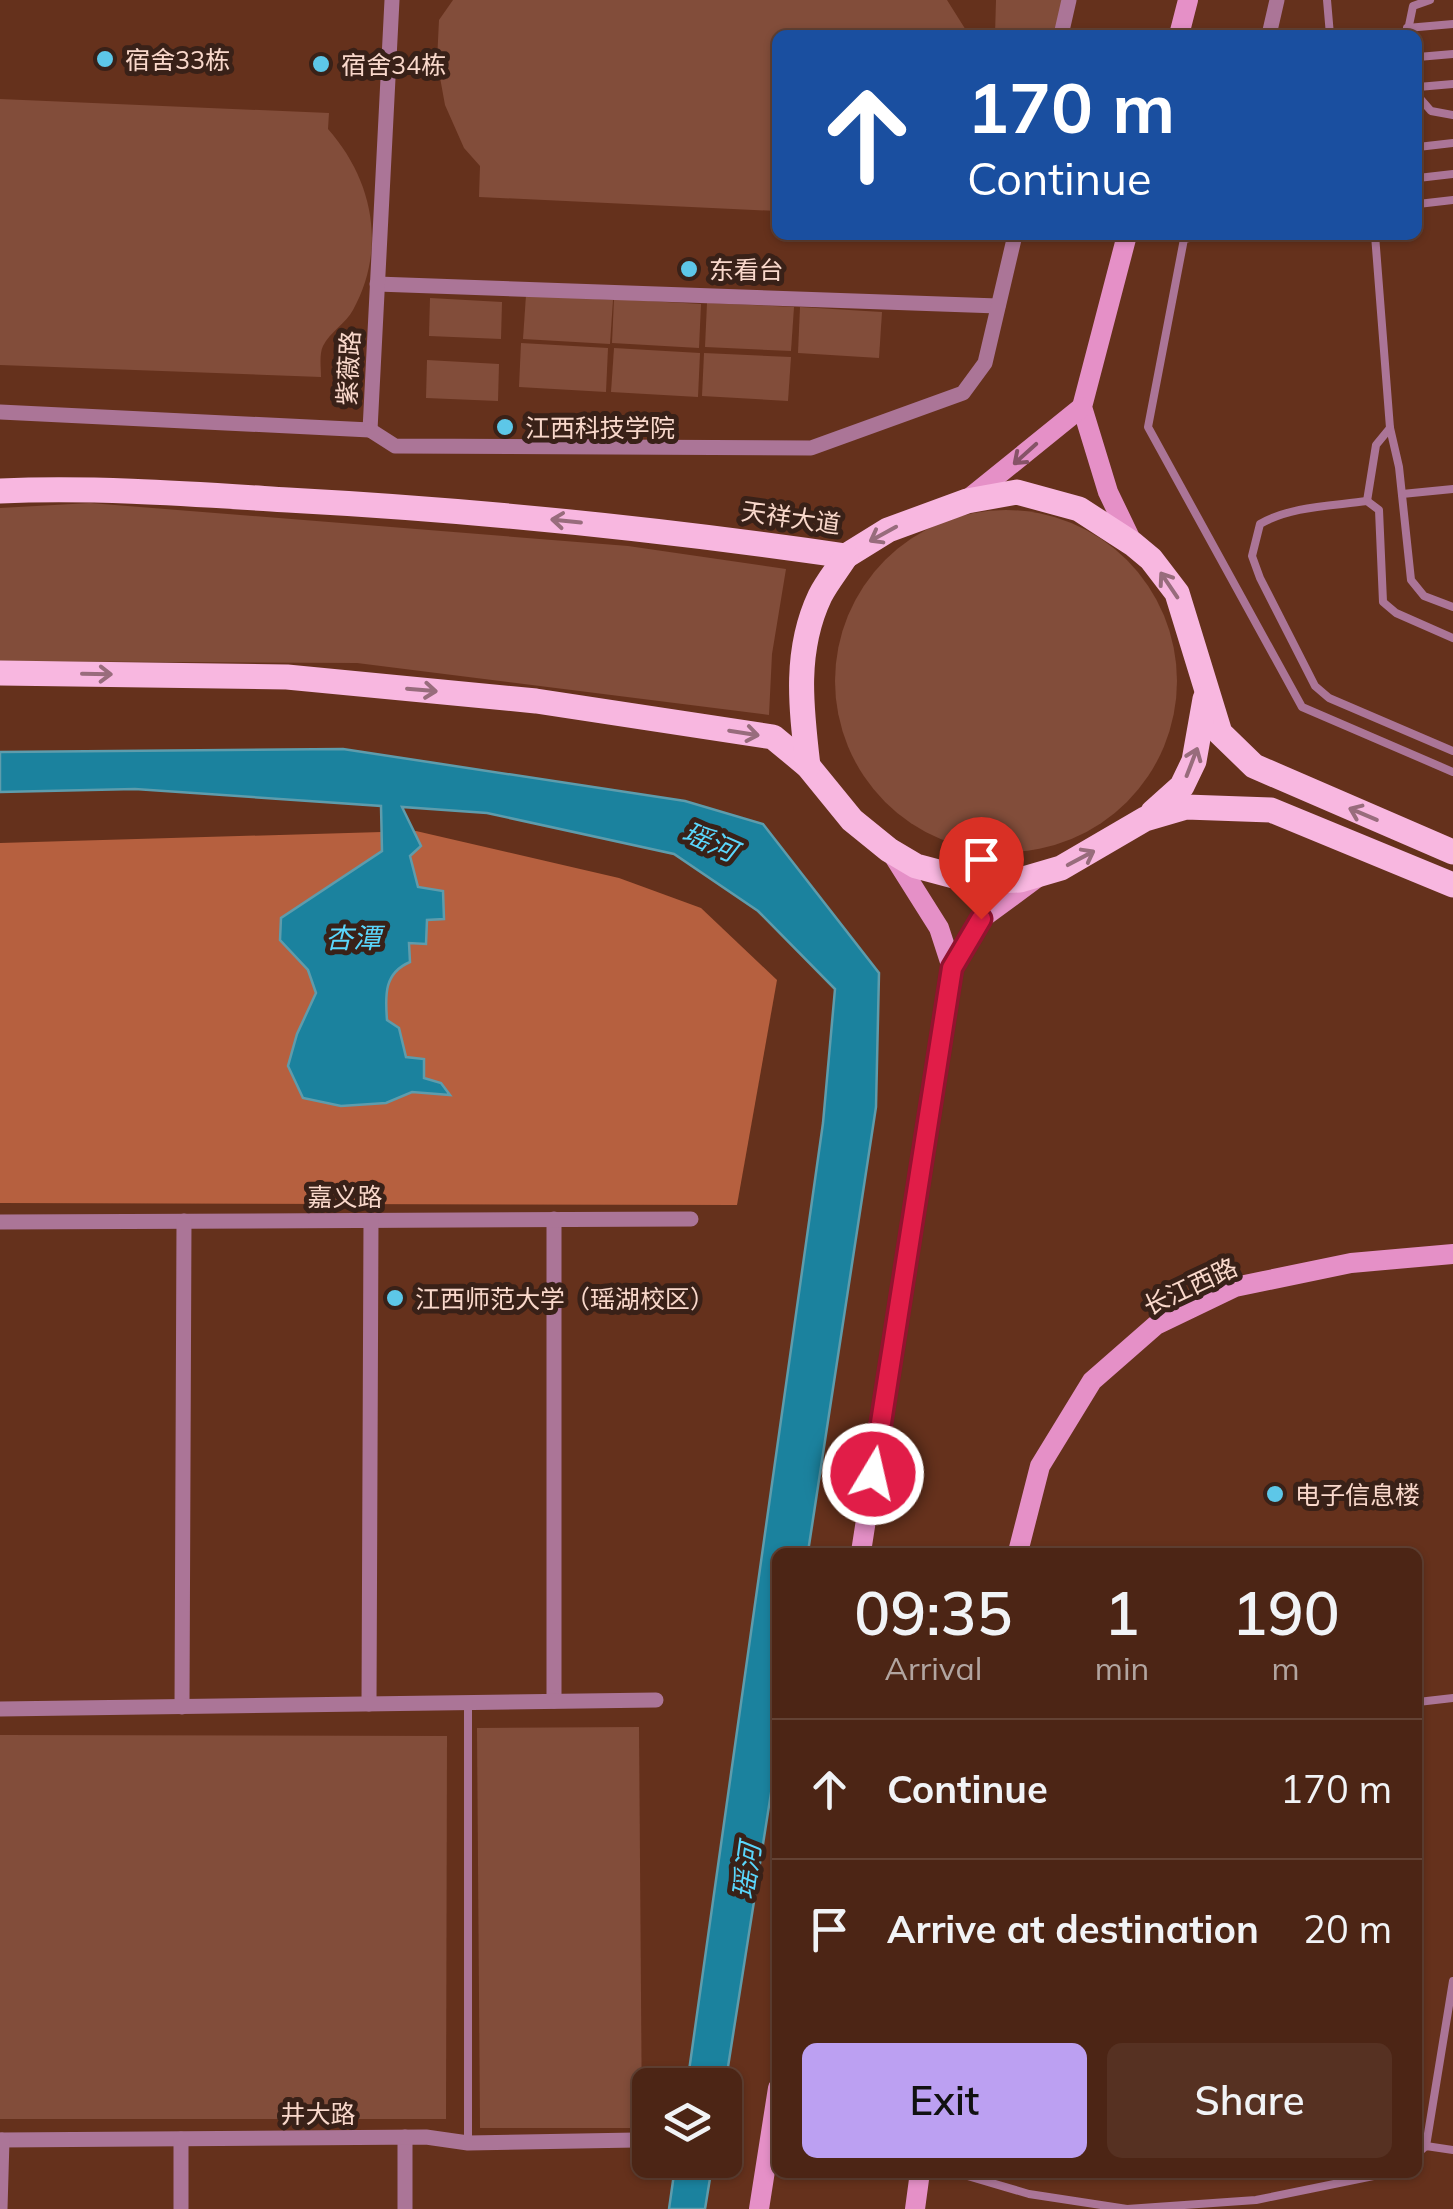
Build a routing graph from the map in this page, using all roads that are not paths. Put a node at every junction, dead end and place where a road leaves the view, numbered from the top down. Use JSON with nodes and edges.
{"nodes":[{"id":1,"x":392,"y":0,"type":"edge"},
{"id":2,"x":1069,"y":0,"type":"edge"},
{"id":3,"x":1188,"y":0,"type":"edge"},
{"id":4,"x":1277,"y":0,"type":"edge"},
{"id":5,"x":1327,"y":0,"type":"edge"},
{"id":6,"x":1430,"y":0,"type":"edge"},
{"id":7,"x":1453,"y":24,"type":"edge"},
{"id":8,"x":1062,"y":30,"type":"edge"},
{"id":9,"x":1180,"y":30,"type":"edge"},
{"id":10,"x":1270,"y":30,"type":"edge"},
{"id":11,"x":1330,"y":30,"type":"edge"},
{"id":12,"x":1407,"y":30,"type":"edge"},
{"id":13,"x":1418,"y":30,"type":"edge"},
{"id":14,"x":1453,"y":54,"type":"edge"},
{"id":15,"x":1422,"y":57,"type":"edge"},
{"id":16,"x":1453,"y":84,"type":"edge"},
{"id":17,"x":1422,"y":87,"type":"edge"},
{"id":18,"x":1422,"y":101,"type":"edge"},
{"id":19,"x":1453,"y":116,"type":"edge"},
{"id":20,"x":1453,"y":143,"type":"edge"},
{"id":21,"x":1422,"y":146,"type":"edge"},
{"id":22,"x":1453,"y":174,"type":"edge"},
{"id":23,"x":1422,"y":178,"type":"edge"},
{"id":24,"x":1453,"y":200,"type":"edge"},
{"id":25,"x":1422,"y":204,"type":"edge"},
{"id":26,"x":1014,"y":240,"type":"edge"},
{"id":27,"x":1126,"y":240,"type":"edge"},
{"id":28,"x":1184,"y":240,"type":"edge"},
{"id":29,"x":1375,"y":240,"type":"edge"},
{"id":30,"x":377,"y":284,"type":"junction"},
{"id":31,"x":998,"y":306,"type":"junction"},
{"id":32,"x":1082,"y":407,"type":"junction"},
{"id":33,"x":0,"y":412,"type":"edge"},
{"id":34,"x":1390,"y":428,"type":"junction"},
{"id":35,"x":370,"y":430,"type":"junction"},
{"id":36,"x":1453,"y":489,"type":"edge"},
{"id":37,"x":0,"y":491,"type":"edge"},
{"id":38,"x":1402,"y":494,"type":"junction"},
{"id":39,"x":967,"y":501,"type":"junction"},
{"id":40,"x":1367,"y":501,"type":"junction"},
{"id":41,"x":1133,"y":544,"type":"junction"},
{"id":42,"x":846,"y":556,"type":"junction"},
{"id":43,"x":1453,"y":608,"type":"edge"},
{"id":44,"x":1453,"y":638,"type":"edge"},
{"id":45,"x":0,"y":673,"type":"edge"},
{"id":46,"x":1206,"y":688,"type":"junction"},
{"id":47,"x":1453,"y":752,"type":"edge"},
{"id":48,"x":808,"y":766,"type":"junction"},
{"id":49,"x":1453,"y":772,"type":"edge"},
{"id":50,"x":1145,"y":819,"type":"junction"},
{"id":51,"x":889,"y":850,"type":"junction"},
{"id":52,"x":1453,"y":852,"type":"edge"},
{"id":53,"x":1043,"y":874,"type":"junction"},
{"id":54,"x":1453,"y":885,"type":"edge"},
{"id":55,"x":952,"y":968,"type":"junction"},
{"id":56,"x":691,"y":1218,"type":"dead end"},
{"id":57,"x":371,"y":1220,"type":"junction"},
{"id":58,"x":554,"y":1220,"type":"junction"},
{"id":59,"x":0,"y":1222,"type":"edge"},
{"id":60,"x":184,"y":1222,"type":"junction"},
{"id":61,"x":1453,"y":1254,"type":"edge"},
{"id":62,"x":862,"y":1548,"type":"edge"},
{"id":63,"x":1019,"y":1548,"type":"edge"},
{"id":64,"x":1453,"y":1698,"type":"edge"},
{"id":65,"x":656,"y":1700,"type":"dead end"},
{"id":66,"x":554,"y":1701,"type":"junction"},
{"id":67,"x":468,"y":1702,"type":"junction"},
{"id":68,"x":1422,"y":1702,"type":"edge"},
{"id":69,"x":369,"y":1704,"type":"junction"},
{"id":70,"x":182,"y":1707,"type":"junction"},
{"id":71,"x":0,"y":1709,"type":"edge"},
{"id":72,"x":1453,"y":1981,"type":"edge"},
{"id":73,"x":772,"y":2126,"type":"edge"},
{"id":74,"x":404,"y":2138,"type":"junction"},
{"id":75,"x":181,"y":2139,"type":"junction"},
{"id":76,"x":1,"y":2140,"type":"edge"},
{"id":77,"x":632,"y":2140,"type":"edge"},
{"id":78,"x":468,"y":2142,"type":"junction"},
{"id":79,"x":1426,"y":2146,"type":"junction"},
{"id":80,"x":1422,"y":2150,"type":"edge"},
{"id":81,"x":1453,"y":2150,"type":"edge"},
{"id":82,"x":919,"y":2178,"type":"edge"},
{"id":83,"x":974,"y":2178,"type":"edge"},
{"id":84,"x":1364,"y":2178,"type":"edge"},
{"id":85,"x":0,"y":2209,"type":"edge"},
{"id":86,"x":181,"y":2209,"type":"edge"},
{"id":87,"x":405,"y":2209,"type":"edge"},
{"id":88,"x":759,"y":2209,"type":"edge"},
{"id":89,"x":914,"y":2209,"type":"edge"}],
"edges":[{"from":1,"to":30,"type":"street","name":"紫薇路"},
{"from":2,"to":8,"type":"street"},
{"from":3,"to":9,"type":"street"},
{"from":4,"to":10,"type":"street"},
{"from":5,"to":11,"type":"lane"},
{"from":6,"to":12,"type":"lane"},
{"from":7,"to":13,"type":"lane"},
{"from":14,"to":15,"type":"lane"},
{"from":16,"to":17,"type":"lane"},
{"from":18,"to":19,"type":"lane"},
{"from":20,"to":21,"type":"lane"},
{"from":22,"to":23,"type":"lane"},
{"from":24,"to":25,"type":"lane"},
{"from":26,"to":31,"type":"street"},
{"from":27,"to":32,"type":"street"},
{"from":28,"to":49,"type":"lane"},
{"from":29,"to":34,"type":"lane"},
{"from":30,"to":31,"type":"street"},
{"from":30,"to":35,"type":"street","name":"紫薇路"},
{"from":31,"to":35,"type":"street"},
{"from":32,"to":39,"type":"street","one_way":true},
{"from":32,"to":41,"type":"street"},
{"from":33,"to":35,"type":"street","name":"紫薇路"},
{"from":34,"to":38,"type":"lane"},
{"from":34,"to":40,"type":"lane"},
{"from":36,"to":38,"type":"lane"},
{"from":42,"to":37,"type":"main road","name":"天祥大道","one_way":true},
{"from":38,"to":43,"type":"lane"},
{"from":39,"to":41,"type":"main road","name":"天祥大道"},
{"from":39,"to":42,"type":"main road","name":"天祥大道","one_way":true},
{"from":40,"to":44,"type":"lane"},
{"from":40,"to":47,"type":"lane"},
{"from":46,"to":41,"type":"main road","name":"天祥大道","one_way":true},
{"from":42,"to":48,"type":"main road"},
{"from":45,"to":48,"type":"main road","one_way":true},
{"from":50,"to":46,"type":"main road","one_way":true},
{"from":52,"to":46,"type":"main road","name":"天祥大道","one_way":true},
{"from":48,"to":51,"type":"main road"},
{"from":53,"to":50,"type":"main road","one_way":true},
{"from":50,"to":54,"type":"main road"},
{"from":51,"to":53,"type":"main road"},
{"from":51,"to":55,"type":"street"},
{"from":53,"to":55,"type":"street"},
{"from":55,"to":62,"type":"street"},
{"from":56,"to":58,"type":"street","name":"嘉义路"},
{"from":57,"to":58,"type":"street","name":"嘉义路"},
{"from":57,"to":60,"type":"street","name":"嘉义路"},
{"from":57,"to":69,"type":"street"},
{"from":58,"to":66,"type":"street"},
{"from":59,"to":60,"type":"street","name":"嘉义路"},
{"from":60,"to":70,"type":"street"},
{"from":61,"to":63,"type":"street","name":"长江西路"},
{"from":64,"to":68,"type":"lane"},
{"from":65,"to":66,"type":"street"},
{"from":66,"to":67,"type":"street"},
{"from":67,"to":69,"type":"street"},
{"from":67,"to":78,"type":"lane"},
{"from":69,"to":70,"type":"street"},
{"from":70,"to":71,"type":"street"},
{"from":72,"to":79,"type":"lane"},
{"from":73,"to":88,"type":"street"},
{"from":74,"to":75,"type":"street","name":"井大路"},
{"from":74,"to":78,"type":"street","name":"井大路"},
{"from":74,"to":87,"type":"street"},
{"from":75,"to":76,"type":"street","name":"井大路"},
{"from":75,"to":86,"type":"street"},
{"from":76,"to":85,"type":"street"},
{"from":77,"to":78,"type":"street","name":"井大路"},
{"from":79,"to":80,"type":"lane"},
{"from":79,"to":81,"type":"lane"},
{"from":82,"to":89,"type":"street"},
{"from":83,"to":84,"type":"lane"}]}
